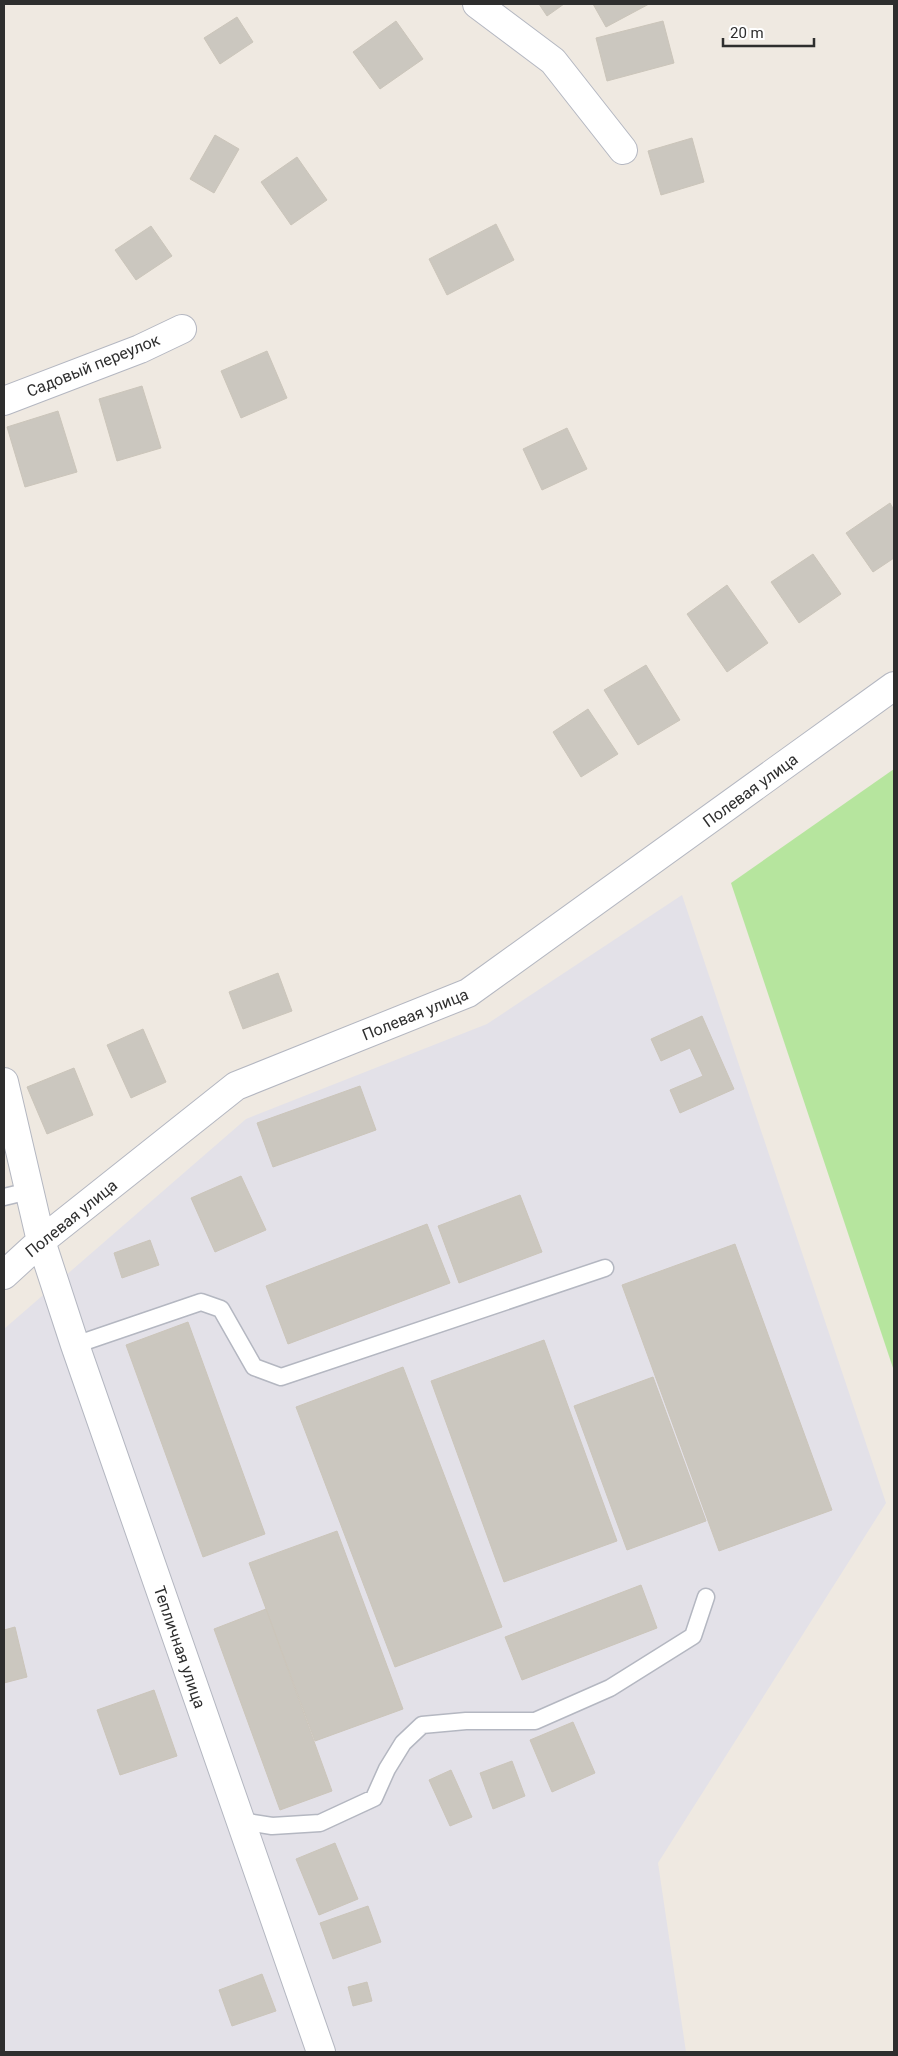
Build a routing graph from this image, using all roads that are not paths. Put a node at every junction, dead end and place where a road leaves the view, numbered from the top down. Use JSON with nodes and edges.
{"nodes":[{"id":1,"x":477,"y":4,"type":"edge"},
{"id":2,"x":624,"y":150,"type":"dead end"},
{"id":3,"x":182,"y":329,"type":"dead end"},
{"id":4,"x":4,"y":401,"type":"edge"},
{"id":5,"x":894,"y":686,"type":"edge"},
{"id":6,"x":4,"y":1082,"type":"edge"},
{"id":7,"x":16,"y":1194,"type":"edge"},
{"id":8,"x":41,"y":1241,"type":"junction"},
{"id":9,"x":605,"y":1268,"type":"dead end"},
{"id":10,"x":4,"y":1275,"type":"edge"},
{"id":11,"x":75,"y":1345,"type":"junction"},
{"id":12,"x":706,"y":1597,"type":"dead end"},
{"id":13,"x":241,"y":1821,"type":"junction"},
{"id":14,"x":321,"y":2052,"type":"edge"}],
"edges":[{"from":1,"to":2,"type":"street"},
{"from":3,"to":4,"type":"street","name":"Садовый переулок"},
{"from":5,"to":8,"type":"street","name":"Полевая улица"},
{"from":6,"to":7,"type":"street","name":"Тепличная улица"},
{"from":7,"to":8,"type":"street","name":"Тепличная улица"},
{"from":8,"to":10,"type":"street","name":"Полевая улица"},
{"from":8,"to":11,"type":"street","name":"Тепличная улица"},
{"from":9,"to":11,"type":"lane"},
{"from":11,"to":13,"type":"street","name":"Тепличная улица"},
{"from":12,"to":13,"type":"lane"},
{"from":13,"to":14,"type":"street","name":"Тепличная улица"}]}
